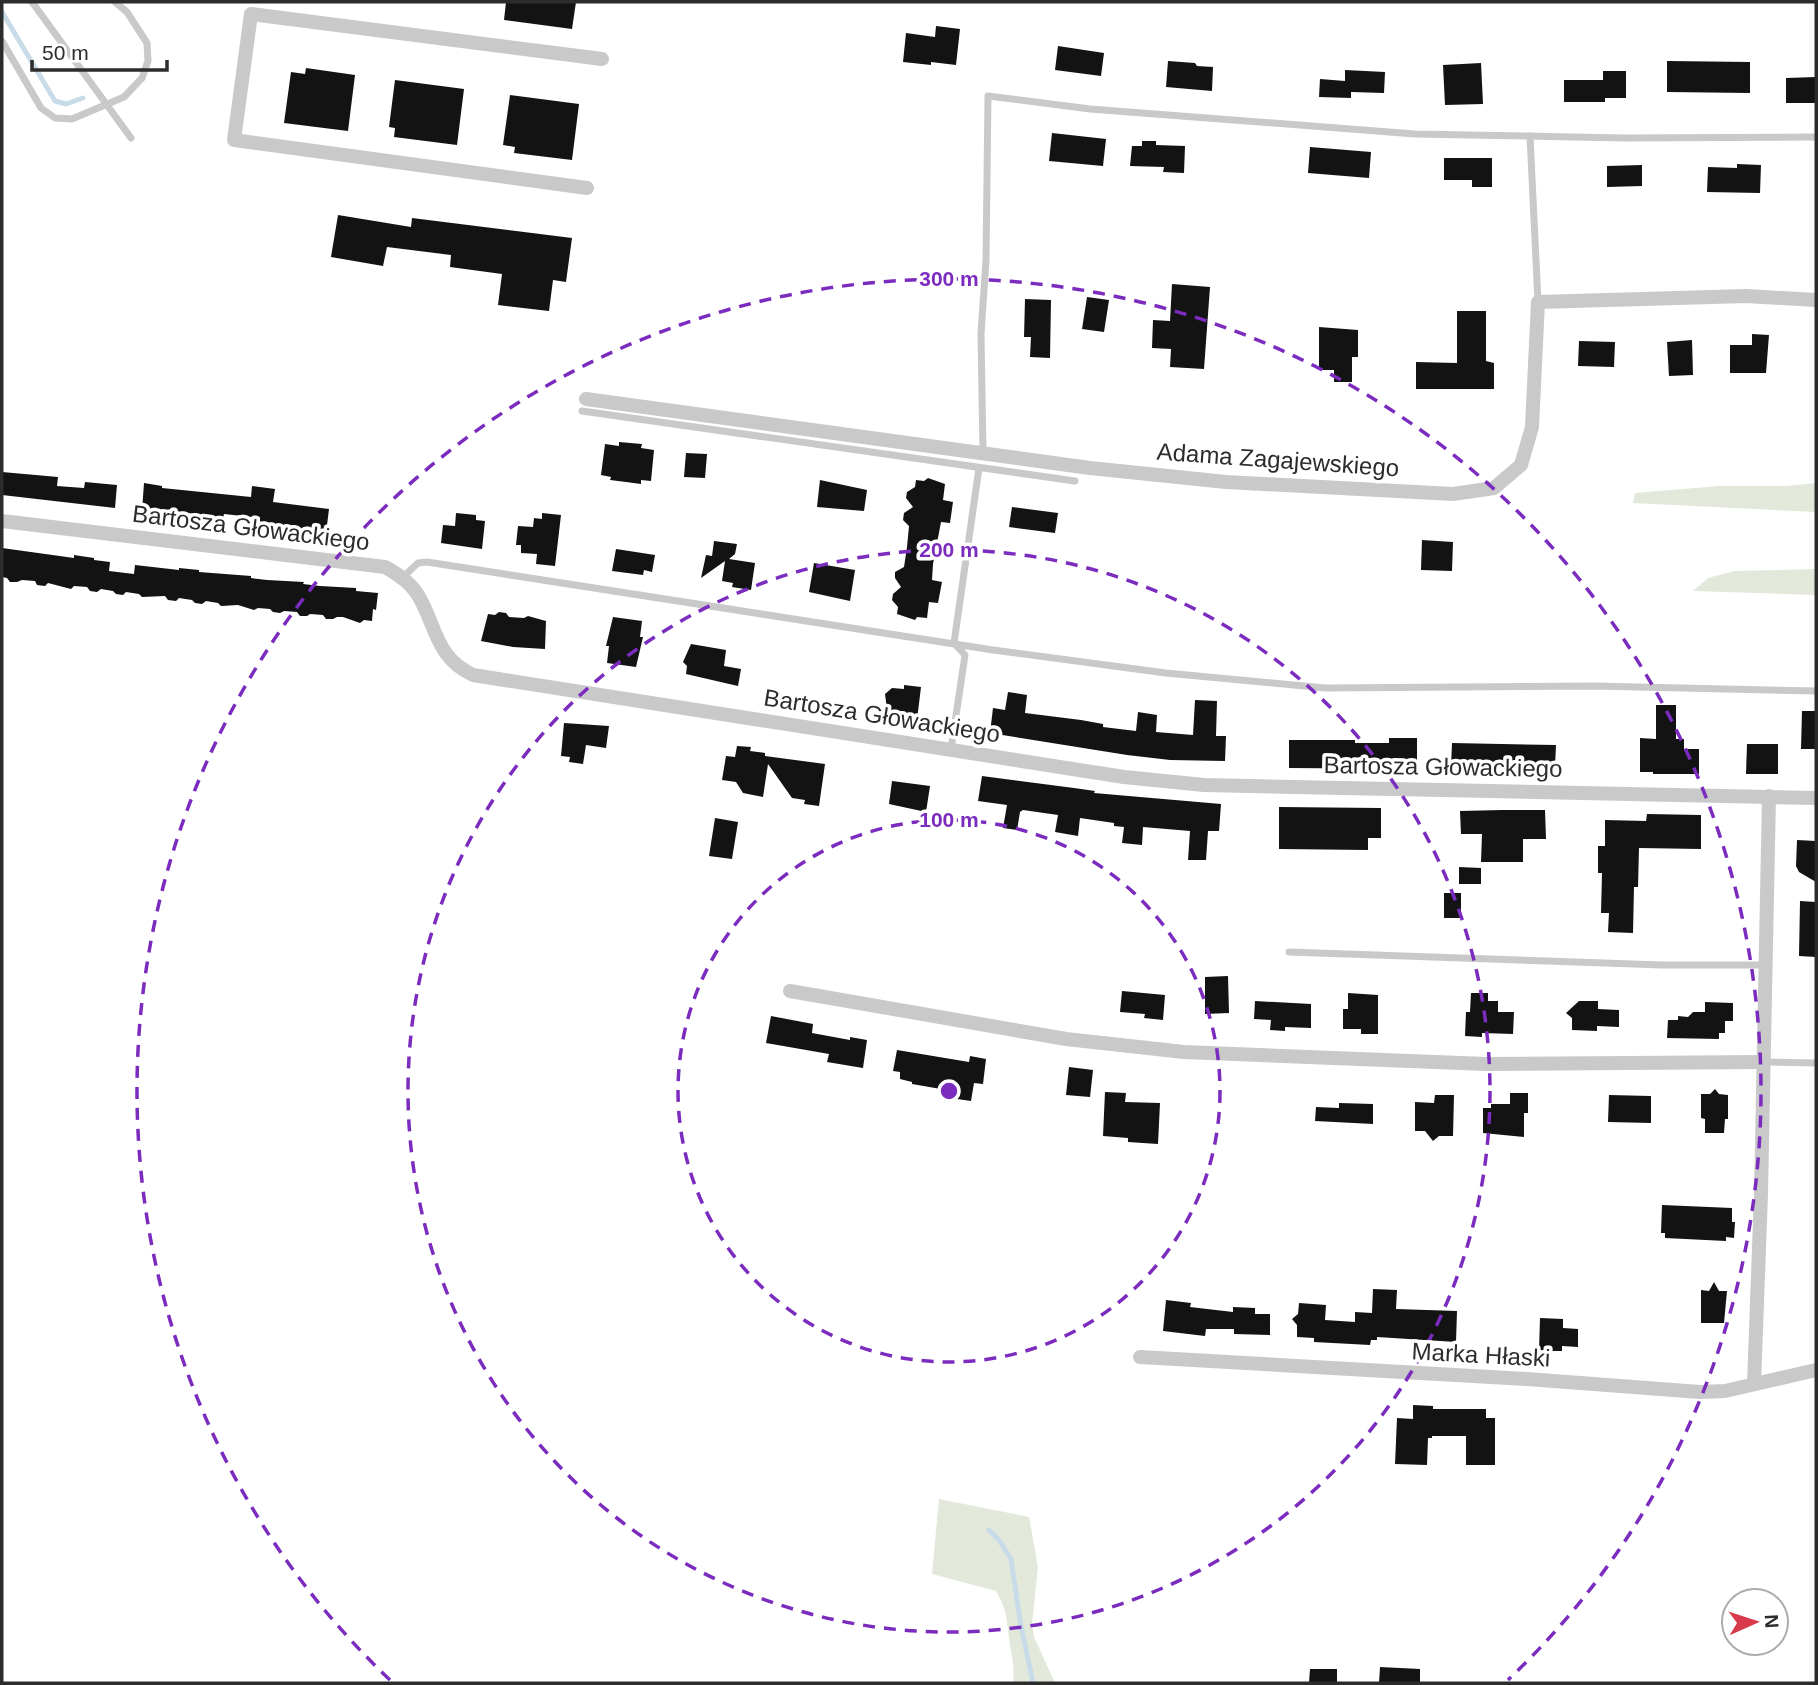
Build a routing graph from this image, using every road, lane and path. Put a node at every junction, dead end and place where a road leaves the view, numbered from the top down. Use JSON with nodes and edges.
{"nodes":[{"id":1,"x":32,"y":2,"type":"edge"},
{"id":2,"x":116,"y":2,"type":"edge"},
{"id":3,"x":2,"y":41,"type":"edge"},
{"id":4,"x":602,"y":59,"type":"dead end"},
{"id":5,"x":108,"y":105,"type":"junction"},
{"id":6,"x":1530,"y":136,"type":"junction"},
{"id":7,"x":1816,"y":137,"type":"edge"},
{"id":8,"x":131,"y":138,"type":"dead end"},
{"id":9,"x":587,"y":188,"type":"dead end"},
{"id":10,"x":1816,"y":300,"type":"edge"},
{"id":11,"x":1538,"y":302,"type":"junction"},
{"id":12,"x":584,"y":405,"type":"joint"},
{"id":13,"x":983,"y":453,"type":"junction"},
{"id":14,"x":979,"y":468,"type":"junction"},
{"id":15,"x":1075,"y":481,"type":"dead end"},
{"id":16,"x":2,"y":521,"type":"edge"},
{"id":17,"x":403,"y":578,"type":"junction"},
{"id":18,"x":954,"y":643,"type":"junction"},
{"id":19,"x":1816,"y":691,"type":"edge"},
{"id":20,"x":951,"y":750,"type":"junction"},
{"id":21,"x":1769,"y":796,"type":"junction"},
{"id":22,"x":1816,"y":798,"type":"edge"},
{"id":23,"x":1289,"y":952,"type":"dead end"},
{"id":24,"x":1765,"y":965,"type":"junction"},
{"id":25,"x":790,"y":991,"type":"dead end"},
{"id":26,"x":1763,"y":1062,"type":"junction"},
{"id":27,"x":1816,"y":1063,"type":"edge"},
{"id":28,"x":1140,"y":1357,"type":"dead end"},
{"id":29,"x":1816,"y":1370,"type":"edge"},
{"id":30,"x":1754,"y":1384,"type":"junction"}],
"edges":[{"from":1,"to":5,"type":"lane"},
{"from":2,"to":5,"type":"lane"},
{"from":3,"to":5,"type":"lane"},
{"from":4,"to":9,"type":"street"},
{"from":5,"to":8,"type":"lane"},
{"from":6,"to":7,"type":"lane"},
{"from":6,"to":11,"type":"lane"},
{"from":6,"to":13,"type":"lane"},
{"from":10,"to":11,"type":"street"},
{"from":11,"to":13,"type":"street","name":"Adama Zagajewskiego"},
{"from":12,"to":13,"type":"street","name":"Adama Zagajewskiego"},
{"from":12,"to":14,"type":"lane"},
{"from":14,"to":15,"type":"lane"},
{"from":14,"to":18,"type":"lane"},
{"from":16,"to":17,"type":"street","name":"Bartosza Głowackiego"},
{"from":17,"to":18,"type":"lane"},
{"from":17,"to":20,"type":"street","name":"Bartosza Głowackiego"},
{"from":18,"to":19,"type":"lane"},
{"from":18,"to":20,"type":"lane"},
{"from":20,"to":21,"type":"street","name":"Bartosza Głowackiego"},
{"from":21,"to":22,"type":"street","name":"Bartosza Głowackiego"},
{"from":21,"to":24,"type":"street"},
{"from":23,"to":24,"type":"lane"},
{"from":24,"to":26,"type":"street"},
{"from":25,"to":26,"type":"street"},
{"from":26,"to":27,"type":"lane"},
{"from":26,"to":30,"type":"street"},
{"from":28,"to":30,"type":"street","name":"Marka Hłaski"},
{"from":29,"to":30,"type":"street","name":"Marka Hłaski"}]}
